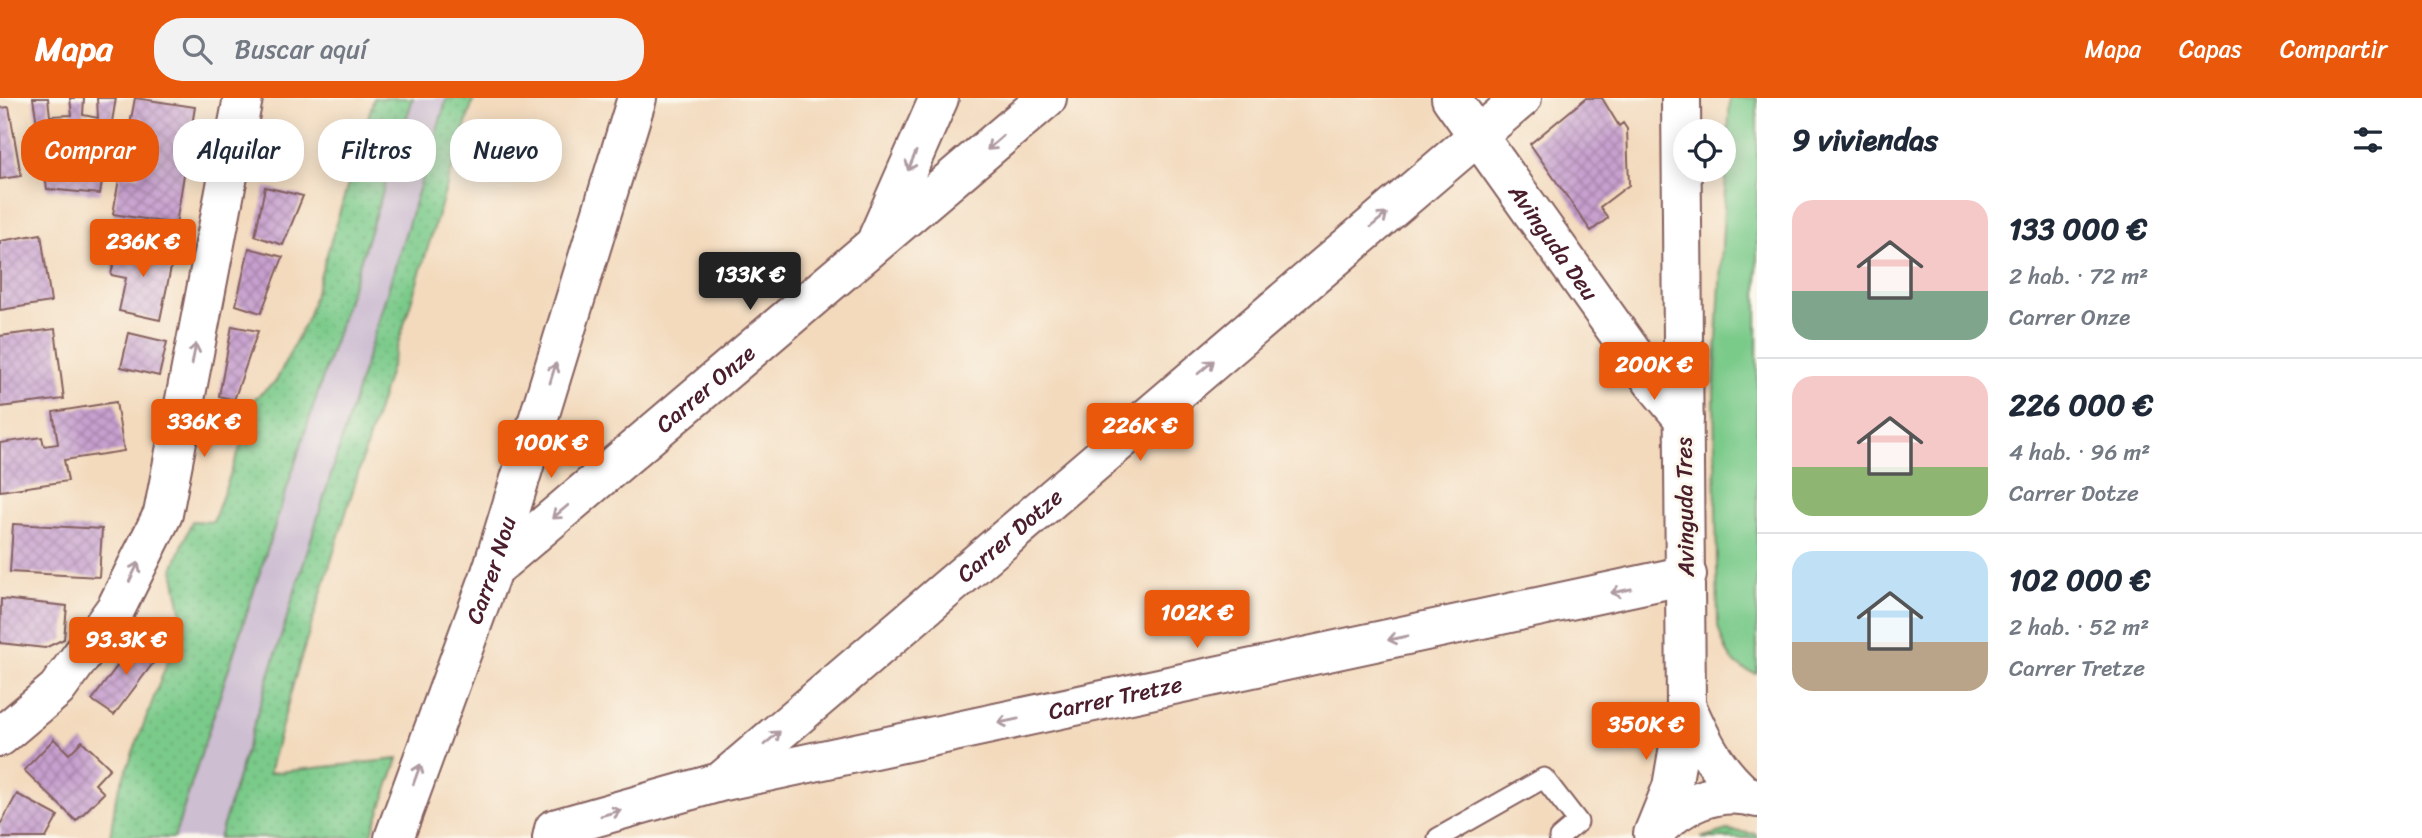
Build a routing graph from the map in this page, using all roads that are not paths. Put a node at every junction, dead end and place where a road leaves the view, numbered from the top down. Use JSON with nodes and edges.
{"nodes":[{"id":1,"x":243,"y":98,"type":"edge"},
{"id":2,"x":637,"y":98,"type":"edge"},
{"id":3,"x":939,"y":98,"type":"edge"},
{"id":4,"x":1047,"y":98,"type":"edge"},
{"id":5,"x":1451,"y":98,"type":"edge"},
{"id":6,"x":1522,"y":98,"type":"edge"},
{"id":7,"x":1681,"y":98,"type":"edge"},
{"id":8,"x":1478,"y":136,"type":"junction"},
{"id":9,"x":875,"y":246,"type":"junction"},
{"id":10,"x":1684,"y":418,"type":"junction"},
{"id":11,"x":492,"y":570,"type":"junction"},
{"id":12,"x":1687,"y":575,"type":"junction"},
{"id":13,"x":1686,"y":705,"type":"junction"},
{"id":14,"x":0,"y":737,"type":"edge"},
{"id":15,"x":720,"y":782,"type":"junction"},
{"id":16,"x":1753,"y":796,"type":"edge"},
{"id":17,"x":1651,"y":836,"type":"edge"},
{"id":18,"x":394,"y":838,"type":"edge"},
{"id":19,"x":552,"y":838,"type":"edge"},
{"id":20,"x":1438,"y":838,"type":"edge"},
{"id":21,"x":1559,"y":838,"type":"edge"}],
"edges":[{"from":14,"to":1,"type":"street","one_way":true},
{"from":11,"to":2,"type":"street","name":"Carrer Nou","one_way":true},
{"from":3,"to":9,"type":"street","one_way":true},
{"from":4,"to":9,"type":"street","name":"Carrer Onze","one_way":true},
{"from":5,"to":8,"type":"street","name":"Avinguda Deu"},
{"from":6,"to":8,"type":"street","name":"Carrer Dotze"},
{"from":7,"to":10,"type":"street","name":"Avinguda Tres"},
{"from":8,"to":10,"type":"street","name":"Avinguda Deu"},
{"from":15,"to":8,"type":"street","name":"Carrer Dotze","one_way":true},
{"from":9,"to":11,"type":"street","name":"Carrer Onze","one_way":true},
{"from":10,"to":12,"type":"street","name":"Avinguda Tres"},
{"from":18,"to":11,"type":"street","name":"Carrer Nou","one_way":true},
{"from":12,"to":13,"type":"street","name":"Avinguda Tres"},
{"from":12,"to":15,"type":"street","name":"Carrer Tretze","one_way":true},
{"from":13,"to":16,"type":"street","name":"Avinguda Tres"},
{"from":13,"to":17,"type":"street","name":"Avinguda Tres"},
{"from":19,"to":15,"type":"street","name":"Carrer Tretze","one_way":true},
{"from":16,"to":17,"type":"street"},
{"from":20,"to":21,"type":"lane"}]}
